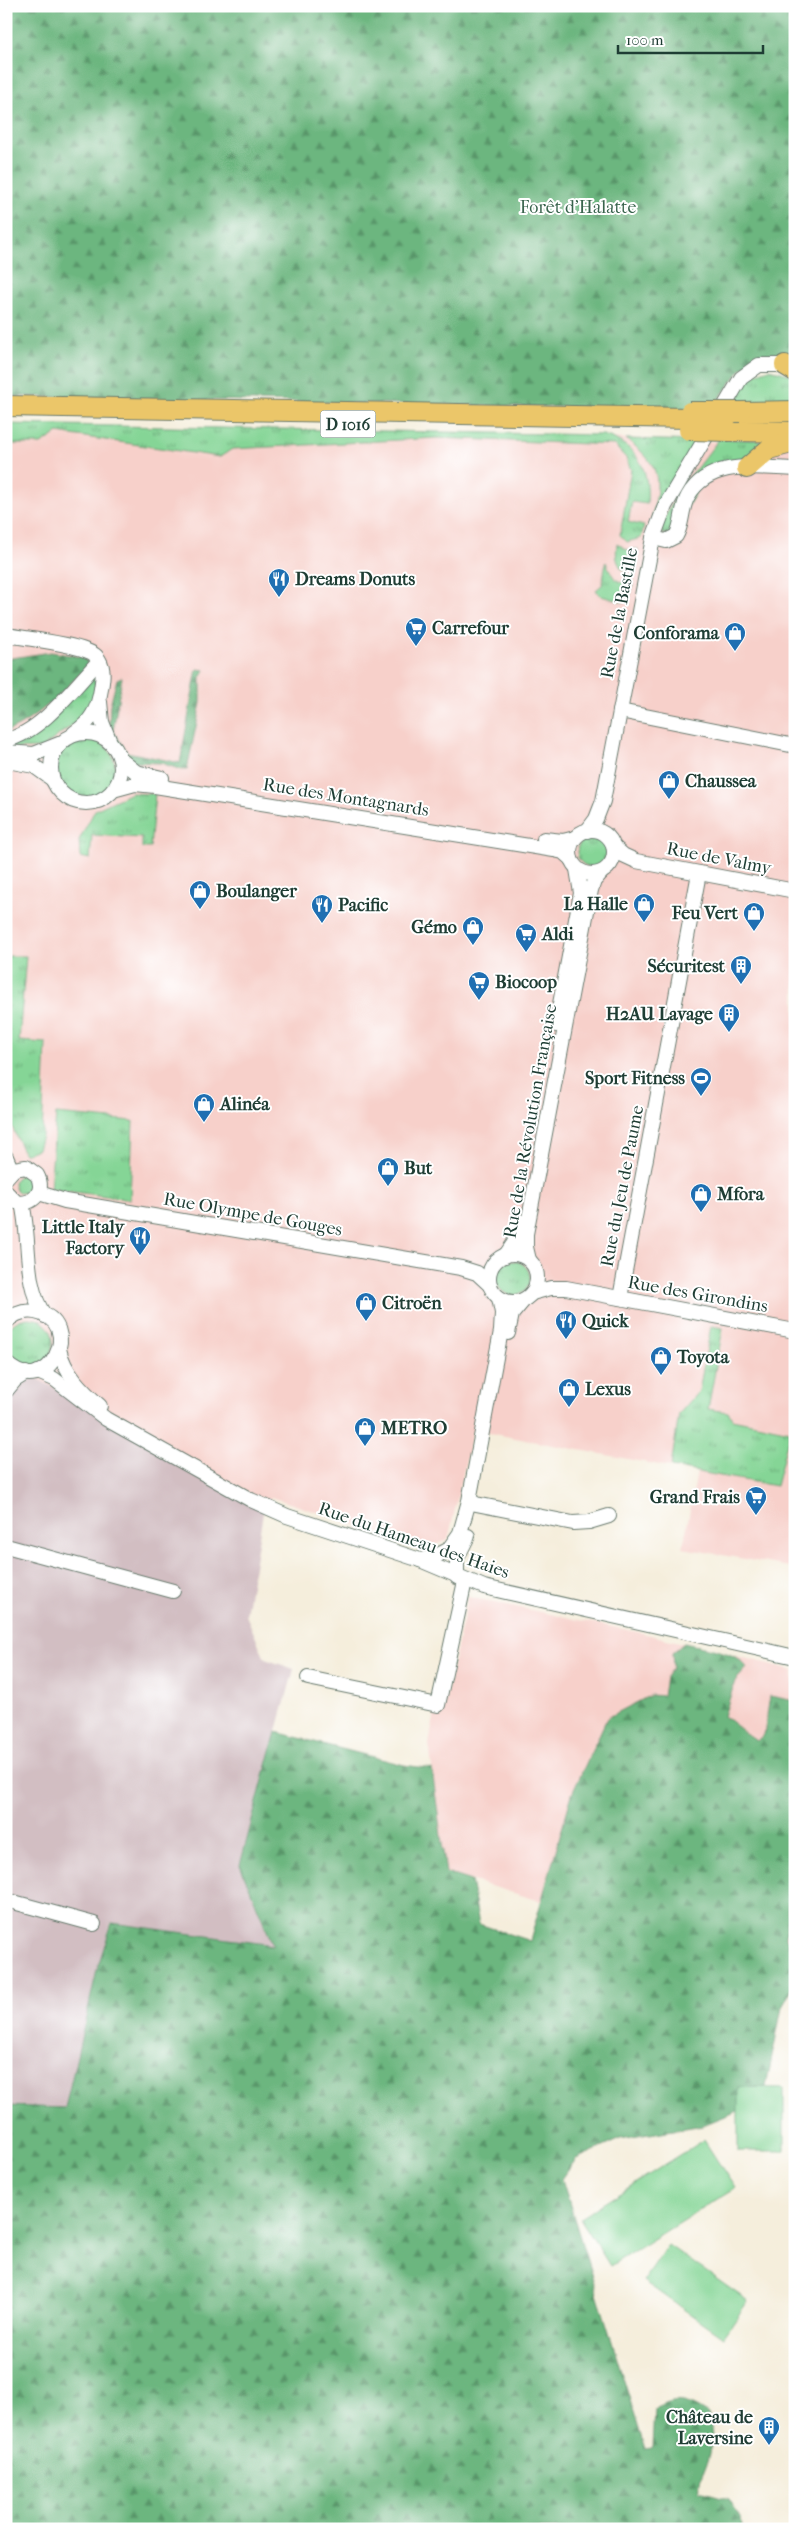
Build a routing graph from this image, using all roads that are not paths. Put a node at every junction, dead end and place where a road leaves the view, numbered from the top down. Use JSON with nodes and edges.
{"nodes":[{"id":1,"x":791,"y":368,"type":"edge"},
{"id":2,"x":6,"y":406,"type":"edge"},
{"id":3,"x":795,"y":412,"type":"edge"},
{"id":4,"x":6,"y":418,"type":"edge"},
{"id":5,"x":795,"y":420,"type":"edge"},
{"id":6,"x":735,"y":421,"type":"junction"},
{"id":7,"x":693,"y":426,"type":"junction"},
{"id":8,"x":795,"y":432,"type":"edge"},
{"id":9,"x":795,"y":442,"type":"edge"},
{"id":10,"x":747,"y":468,"type":"junction"},
{"id":11,"x":795,"y":469,"type":"edge"},
{"id":12,"x":652,"y":538,"type":"junction"},
{"id":13,"x":6,"y":635,"type":"edge"},
{"id":14,"x":99,"y":661,"type":"junction"},
{"id":15,"x":100,"y":696,"type":"junction"},
{"id":16,"x":620,"y":711,"type":"junction"},
{"id":17,"x":6,"y":740,"type":"edge"},
{"id":18,"x":64,"y":740,"type":"junction"},
{"id":19,"x":110,"y":742,"type":"junction"},
{"id":20,"x":795,"y":746,"type":"edge"},
{"id":21,"x":6,"y":752,"type":"edge"},
{"id":22,"x":120,"y":760,"type":"junction"},
{"id":23,"x":6,"y":761,"type":"edge"},
{"id":24,"x":52,"y":778,"type":"junction"},
{"id":25,"x":113,"y":790,"type":"junction"},
{"id":26,"x":603,"y":801,"type":"junction"},
{"id":27,"x":581,"y":834,"type":"junction"},
{"id":28,"x":610,"y":841,"type":"junction"},
{"id":29,"x":636,"y":861,"type":"junction"},
{"id":30,"x":574,"y":864,"type":"junction"},
{"id":31,"x":606,"y":868,"type":"junction"},
{"id":32,"x":699,"y":873,"type":"junction"},
{"id":33,"x":795,"y":891,"type":"edge"},
{"id":34,"x":6,"y":1157,"type":"edge"},
{"id":35,"x":9,"y":1174,"type":"edge"},
{"id":36,"x":6,"y":1192,"type":"edge"},
{"id":37,"x":39,"y":1193,"type":"junction"},
{"id":38,"x":22,"y":1203,"type":"junction"},
{"id":39,"x":500,"y":1259,"type":"junction"},
{"id":40,"x":532,"y":1264,"type":"junction"},
{"id":41,"x":461,"y":1268,"type":"junction"},
{"id":42,"x":30,"y":1281,"type":"junction"},
{"id":43,"x":490,"y":1285,"type":"junction"},
{"id":44,"x":566,"y":1288,"type":"junction"},
{"id":45,"x":528,"y":1297,"type":"junction"},
{"id":46,"x":499,"y":1298,"type":"junction"},
{"id":47,"x":620,"y":1298,"type":"junction"},
{"id":48,"x":45,"y":1316,"type":"junction"},
{"id":49,"x":10,"y":1318,"type":"edge"},
{"id":50,"x":795,"y":1331,"type":"edge"},
{"id":51,"x":60,"y":1349,"type":"junction"},
{"id":52,"x":6,"y":1363,"type":"edge"},
{"id":53,"x":32,"y":1372,"type":"junction"},
{"id":54,"x":6,"y":1391,"type":"edge"},
{"id":55,"x":126,"y":1429,"type":"junction"},
{"id":56,"x":473,"y":1500,"type":"junction"},
{"id":57,"x":609,"y":1516,"type":"dead end"},
{"id":58,"x":6,"y":1546,"type":"edge"},
{"id":59,"x":420,"y":1560,"type":"junction"},
{"id":60,"x":461,"y":1579,"type":"junction"},
{"id":61,"x":173,"y":1591,"type":"dead end"},
{"id":62,"x":795,"y":1657,"type":"edge"},
{"id":63,"x":308,"y":1678,"type":"dead end"},
{"id":64,"x":6,"y":1900,"type":"edge"},
{"id":65,"x":94,"y":1924,"type":"dead end"}],
"edges":[{"from":1,"to":7,"type":"street","name":"Rue de la Bastille"},
{"from":2,"to":7,"type":"highway","number":"D 1016"},
{"from":3,"to":6,"type":"highway"},
{"from":4,"to":7,"type":"highway","number":"D 1016"},
{"from":5,"to":6,"type":"highway","number":"D 1016"},
{"from":6,"to":7,"type":"highway","number":"D 1016","bridge":true},
{"from":6,"to":8,"type":"highway","number":"D 1016"},
{"from":7,"to":12,"type":"street","name":"Rue de la Bastille"},
{"from":9,"to":10,"type":"highway"},
{"from":10,"to":11,"type":"street"},
{"from":10,"to":12,"type":"street"},
{"from":12,"to":16,"type":"street","name":"Rue de la Bastille"},
{"from":13,"to":14,"type":"street"},
{"from":14,"to":15,"type":"street"},
{"from":14,"to":17,"type":"street"},
{"from":15,"to":18,"type":"street"},
{"from":15,"to":19,"type":"street"},
{"from":16,"to":20,"type":"street"},
{"from":16,"to":26,"type":"street","name":"Rue de la Bastille"},
{"from":18,"to":19,"type":"street"},
{"from":18,"to":21,"type":"street"},
{"from":18,"to":24,"type":"street"},
{"from":19,"to":22,"type":"street"},
{"from":22,"to":25,"type":"street"},
{"from":22,"to":27,"type":"street","name":"Rue des Montagnards"},
{"from":23,"to":24,"type":"street"},
{"from":24,"to":25,"type":"street"},
{"from":25,"to":30,"type":"street","name":"Rue des Montagnards"},
{"from":26,"to":27,"type":"street","name":"Rue de la Bastille"},
{"from":26,"to":28,"type":"street","name":"Rue de la Bastille"},
{"from":27,"to":28,"type":"street"},
{"from":27,"to":30,"type":"street"},
{"from":28,"to":29,"type":"street","name":"Rue de Valmy"},
{"from":28,"to":31,"type":"street"},
{"from":29,"to":31,"type":"street","name":"Rue de Valmy"},
{"from":29,"to":32,"type":"street","name":"Rue de Valmy"},
{"from":30,"to":31,"type":"street"},
{"from":30,"to":39,"type":"street","name":"Rue de la Révolution Française"},
{"from":31,"to":40,"type":"street","name":"Rue de la Révolution Française"},
{"from":32,"to":33,"type":"street","name":"Rue de Valmy"},
{"from":32,"to":47,"type":"street","name":"Rue du Jeu de Paume"},
{"from":34,"to":35,"type":"street"},
{"from":35,"to":37,"type":"street"},
{"from":36,"to":38,"type":"street"},
{"from":37,"to":38,"type":"street"},
{"from":37,"to":41,"type":"street","name":"Rue Olympe de Gouges"},
{"from":38,"to":42,"type":"street"},
{"from":39,"to":40,"type":"street"},
{"from":39,"to":41,"type":"street","name":"Rue Olympe de Gouges"},
{"from":39,"to":43,"type":"street"},
{"from":40,"to":44,"type":"street","name":"Rue des Girondins"},
{"from":40,"to":45,"type":"street"},
{"from":41,"to":43,"type":"street","name":"Rue Olympe de Gouges"},
{"from":42,"to":48,"type":"street","name":"Rue du Hameau des Haies"},
{"from":42,"to":49,"type":"street"},
{"from":43,"to":46,"type":"street"},
{"from":44,"to":45,"type":"street","name":"Rue des Girondins"},
{"from":44,"to":47,"type":"street","name":"Rue des Girondins"},
{"from":45,"to":46,"type":"street"},
{"from":45,"to":56,"type":"street"},
{"from":46,"to":56,"type":"street"},
{"from":47,"to":50,"type":"street","name":"Rue des Girondins"},
{"from":48,"to":49,"type":"street"},
{"from":48,"to":51,"type":"street","name":"Rue du Hameau des Haies"},
{"from":51,"to":53,"type":"street"},
{"from":51,"to":55,"type":"street","name":"Rue du Hameau des Haies"},
{"from":52,"to":53,"type":"street","name":"Rue du Hameau des Haies"},
{"from":53,"to":54,"type":"street"},
{"from":53,"to":55,"type":"street","name":"Rue du Hameau des Haies"},
{"from":55,"to":59,"type":"street","name":"Rue du Hameau des Haies"},
{"from":56,"to":57,"type":"street"},
{"from":56,"to":59,"type":"street"},
{"from":56,"to":60,"type":"street"},
{"from":58,"to":61,"type":"street"},
{"from":59,"to":60,"type":"street","name":"Rue du Hameau des Haies"},
{"from":60,"to":62,"type":"street","name":"Rue du Hameau des Haies"},
{"from":60,"to":63,"type":"street"},
{"from":64,"to":65,"type":"street"}]}
